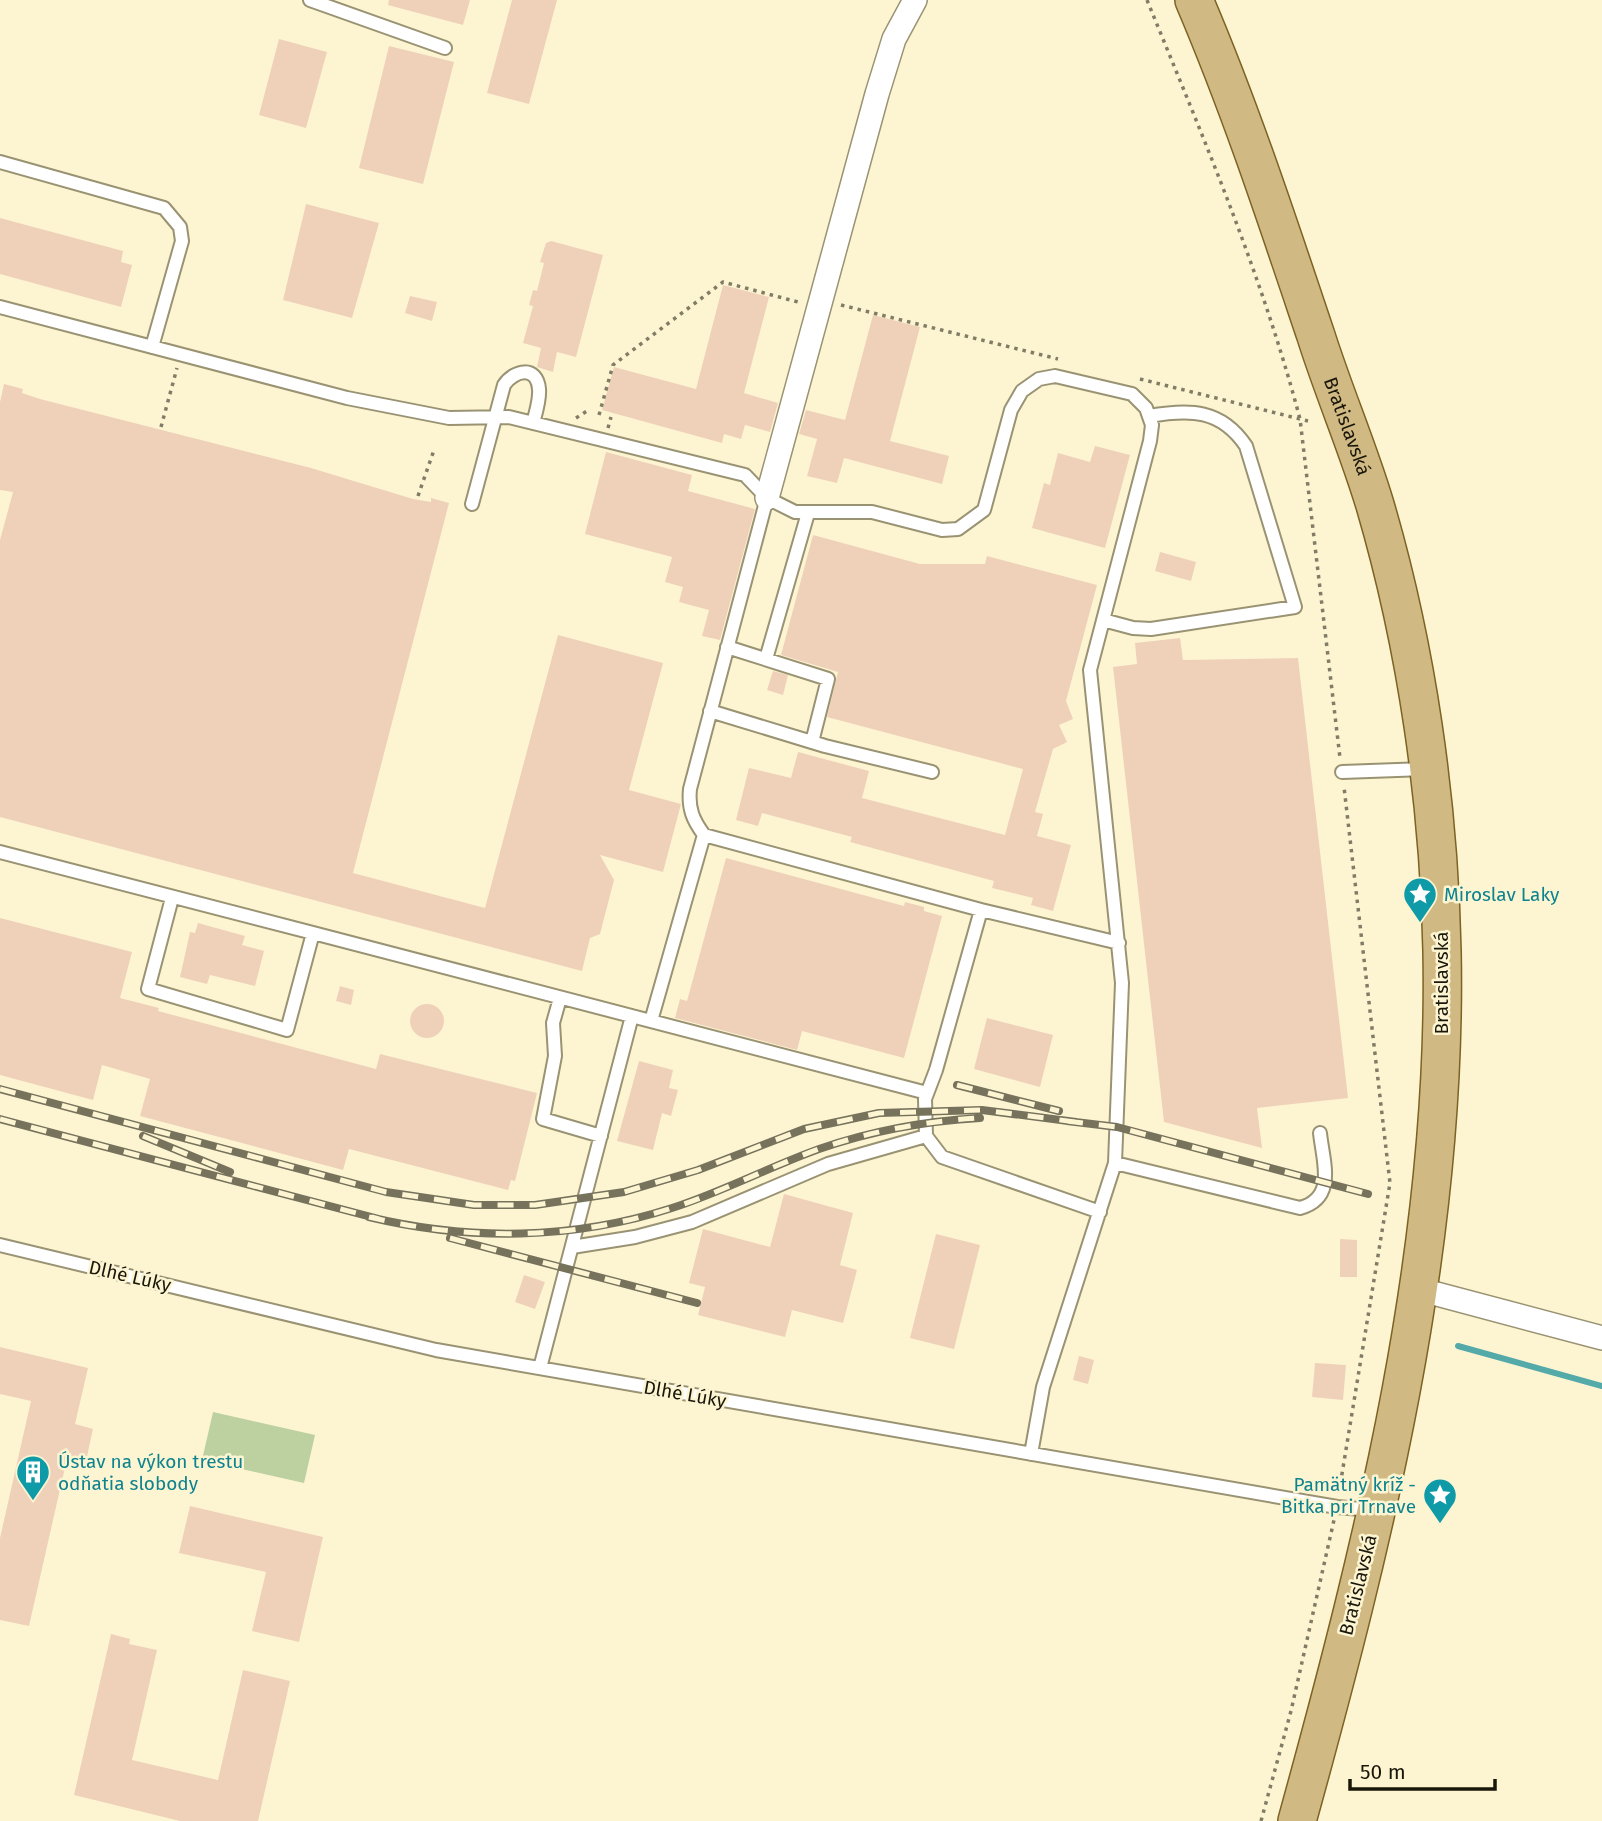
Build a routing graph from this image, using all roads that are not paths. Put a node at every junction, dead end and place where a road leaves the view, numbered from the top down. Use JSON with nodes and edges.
{"nodes":[{"id":1,"x":310,"y":0,"type":"edge"},
{"id":2,"x":915,"y":0,"type":"edge"},
{"id":3,"x":1194,"y":0,"type":"edge"},
{"id":4,"x":445,"y":48,"type":"dead end"},
{"id":5,"x":0,"y":162,"type":"edge"},
{"id":6,"x":0,"y":308,"type":"edge"},
{"id":7,"x":152,"y":347,"type":"junction"},
{"id":8,"x":1149,"y":416,"type":"junction"},
{"id":9,"x":495,"y":417,"type":"junction"},
{"id":10,"x":533,"y":423,"type":"junction"},
{"id":11,"x":767,"y":498,"type":"junction"},
{"id":12,"x":472,"y":504,"type":"dead end"},
{"id":13,"x":808,"y":513,"type":"junction"},
{"id":14,"x":1103,"y":620,"type":"junction"},
{"id":15,"x":727,"y":647,"type":"junction"},
{"id":16,"x":766,"y":659,"type":"junction"},
{"id":17,"x":710,"y":711,"type":"junction"},
{"id":18,"x":812,"y":742,"type":"junction"},
{"id":19,"x":1427,"y":769,"type":"junction"},
{"id":20,"x":932,"y":772,"type":"dead end"},
{"id":21,"x":1342,"y":772,"type":"road end"},
{"id":22,"x":704,"y":835,"type":"junction"},
{"id":23,"x":0,"y":852,"type":"edge"},
{"id":24,"x":172,"y":898,"type":"junction"},
{"id":25,"x":981,"y":910,"type":"junction"},
{"id":26,"x":313,"y":933,"type":"junction"},
{"id":27,"x":1119,"y":943,"type":"junction"},
{"id":28,"x":560,"y":998,"type":"junction"},
{"id":29,"x":632,"y":1016,"type":"junction"},
{"id":30,"x":651,"y":1021,"type":"junction"},
{"id":31,"x":927,"y":1093,"type":"junction"},
{"id":32,"x":1320,"y":1133,"type":"dead end"},
{"id":33,"x":601,"y":1136,"type":"junction"},
{"id":34,"x":926,"y":1136,"type":"junction"},
{"id":35,"x":1115,"y":1163,"type":"junction"},
{"id":36,"x":1100,"y":1212,"type":"junction"},
{"id":37,"x":0,"y":1245,"type":"edge"},
{"id":38,"x":572,"y":1247,"type":"junction"},
{"id":39,"x":1418,"y":1289,"type":"junction"},
{"id":40,"x":1602,"y":1338,"type":"edge"},
{"id":41,"x":540,"y":1368,"type":"junction"},
{"id":42,"x":1031,"y":1454,"type":"junction"},
{"id":43,"x":1376,"y":1510,"type":"junction"},
{"id":44,"x":1297,"y":1821,"type":"edge"}],
"edges":[{"from":1,"to":4,"type":"lane"},
{"from":2,"to":11,"type":"street"},
{"from":3,"to":19,"type":"main road","name":"Bratislavská"},
{"from":5,"to":7,"type":"lane"},
{"from":6,"to":7,"type":"lane"},
{"from":7,"to":9,"type":"lane"},
{"from":8,"to":13,"type":"lane"},
{"from":8,"to":14,"type":"lane"},
{"from":8,"to":14,"type":"lane"},
{"from":9,"to":10,"type":"lane"},
{"from":9,"to":10,"type":"lane"},
{"from":9,"to":12,"type":"lane"},
{"from":10,"to":11,"type":"lane"},
{"from":11,"to":13,"type":"lane"},
{"from":11,"to":15,"type":"lane"},
{"from":13,"to":16,"type":"lane"},
{"from":14,"to":27,"type":"lane"},
{"from":15,"to":16,"type":"lane"},
{"from":15,"to":17,"type":"lane"},
{"from":16,"to":18,"type":"lane"},
{"from":17,"to":18,"type":"lane"},
{"from":17,"to":22,"type":"lane"},
{"from":18,"to":20,"type":"lane"},
{"from":19,"to":21,"type":"lane"},
{"from":19,"to":39,"type":"main road","name":"Bratislavská"},
{"from":22,"to":25,"type":"lane"},
{"from":22,"to":30,"type":"lane"},
{"from":23,"to":24,"type":"lane"},
{"from":24,"to":26,"type":"lane"},
{"from":24,"to":26,"type":"lane"},
{"from":25,"to":27,"type":"lane"},
{"from":25,"to":31,"type":"lane"},
{"from":26,"to":28,"type":"lane"},
{"from":27,"to":35,"type":"lane"},
{"from":28,"to":29,"type":"lane"},
{"from":28,"to":33,"type":"lane"},
{"from":29,"to":30,"type":"lane"},
{"from":29,"to":33,"type":"lane"},
{"from":30,"to":31,"type":"lane"},
{"from":31,"to":34,"type":"lane"},
{"from":32,"to":35,"type":"lane"},
{"from":33,"to":38,"type":"lane"},
{"from":34,"to":36,"type":"lane"},
{"from":34,"to":38,"type":"lane"},
{"from":35,"to":36,"type":"lane"},
{"from":36,"to":42,"type":"lane"},
{"from":37,"to":41,"type":"lane","name":"Dlhé Lúky"},
{"from":38,"to":41,"type":"lane"},
{"from":39,"to":40,"type":"street"},
{"from":39,"to":43,"type":"main road","name":"Bratislavská"},
{"from":41,"to":42,"type":"lane","name":"Dlhé Lúky"},
{"from":42,"to":43,"type":"lane","name":"Dlhé Lúky"},
{"from":43,"to":44,"type":"main road","name":"Bratislavská"}]}
